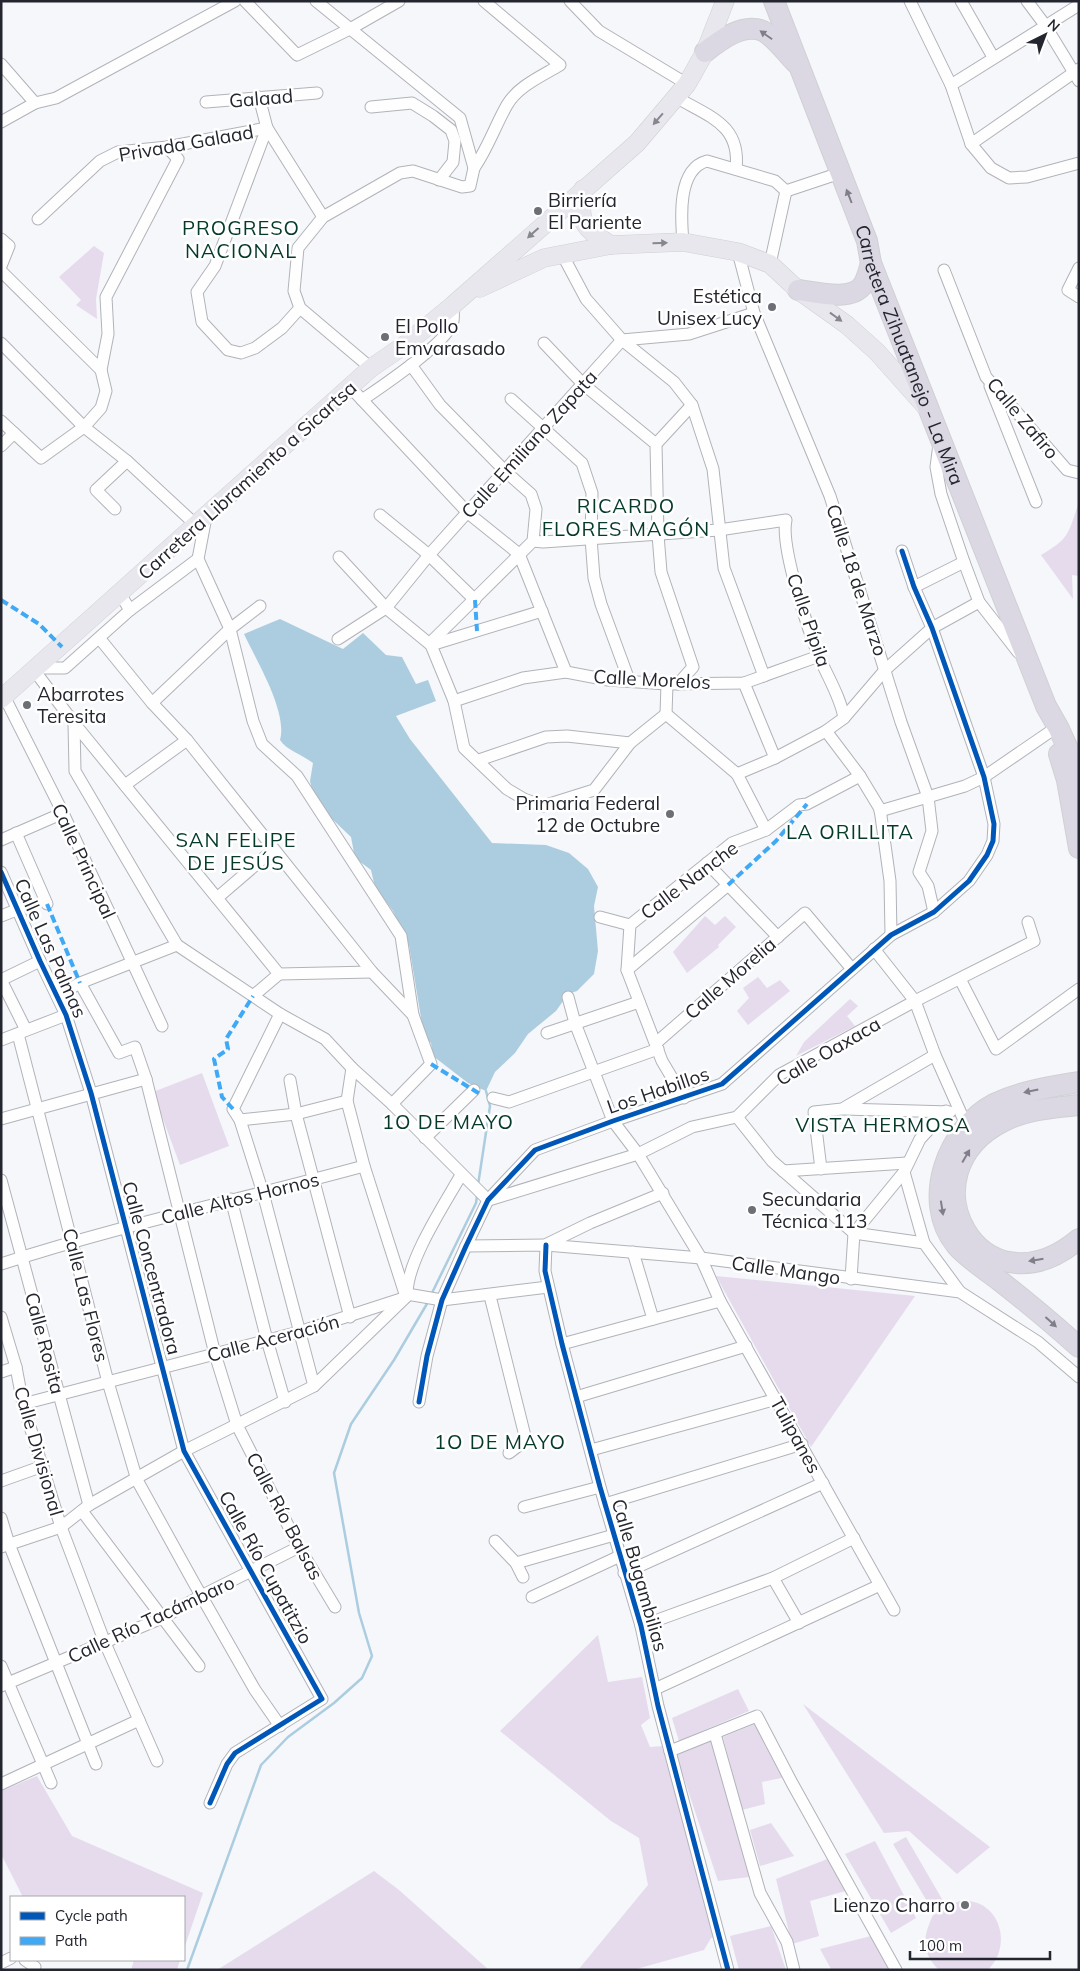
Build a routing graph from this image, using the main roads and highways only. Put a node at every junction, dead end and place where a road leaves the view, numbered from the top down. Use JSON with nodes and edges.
{"nodes":[{"id":1,"x":724,"y":1,"type":"edge"},
{"id":2,"x":774,"y":1,"type":"edge"},
{"id":3,"x":705,"y":52,"type":"junction"},
{"id":4,"x":802,"y":68,"type":"junction"},
{"id":5,"x":583,"y":189,"type":"junction"},
{"id":6,"x":611,"y":245,"type":"junction"},
{"id":7,"x":871,"y":263,"type":"junction"},
{"id":8,"x":798,"y":290,"type":"junction"},
{"id":9,"x":458,"y":300,"type":"junction"},
{"id":10,"x":928,"y":409,"type":"junction"},
{"id":11,"x":3,"y":698,"type":"edge"},
{"id":12,"x":1075,"y":776,"type":"edge"},
{"id":13,"x":1079,"y":848,"type":"edge"},
{"id":14,"x":1079,"y":1082,"type":"edge"},
{"id":15,"x":1079,"y":1105,"type":"edge"},
{"id":16,"x":1079,"y":1239,"type":"edge"},
{"id":17,"x":1079,"y":1347,"type":"edge"}],
"edges":[{"from":1,"to":3,"type":"main road"},
{"from":2,"to":4,"type":"highway","name":"Carretera Zihuatanejo - La Mira"},
{"from":4,"to":3,"type":"highway","one_way":true},
{"from":3,"to":5,"type":"main road","one_way":true},
{"from":7,"to":4,"type":"highway","name":"Carretera Zihuatanejo - La Mira","one_way":true},
{"from":5,"to":6,"type":"main road"},
{"from":5,"to":9,"type":"main road","one_way":true},
{"from":6,"to":8,"type":"main road","one_way":true},
{"from":6,"to":9,"type":"main road"},
{"from":7,"to":8,"type":"highway"},
{"from":7,"to":10,"type":"highway","name":"Carretera Zihuatanejo - La Mira"},
{"from":8,"to":10,"type":"main road","one_way":true},
{"from":9,"to":11,"type":"main road","name":"Carretera Libramiento a Sicartsa"},
{"from":10,"to":12,"type":"highway","name":"Carretera Zihuatanejo - La Mira"},
{"from":12,"to":13,"type":"highway","name":"Carretera Zihuatanejo - La Mira"},
{"from":14,"to":17,"type":"highway","one_way":true},
{"from":16,"to":15,"type":"highway","one_way":true}]}
